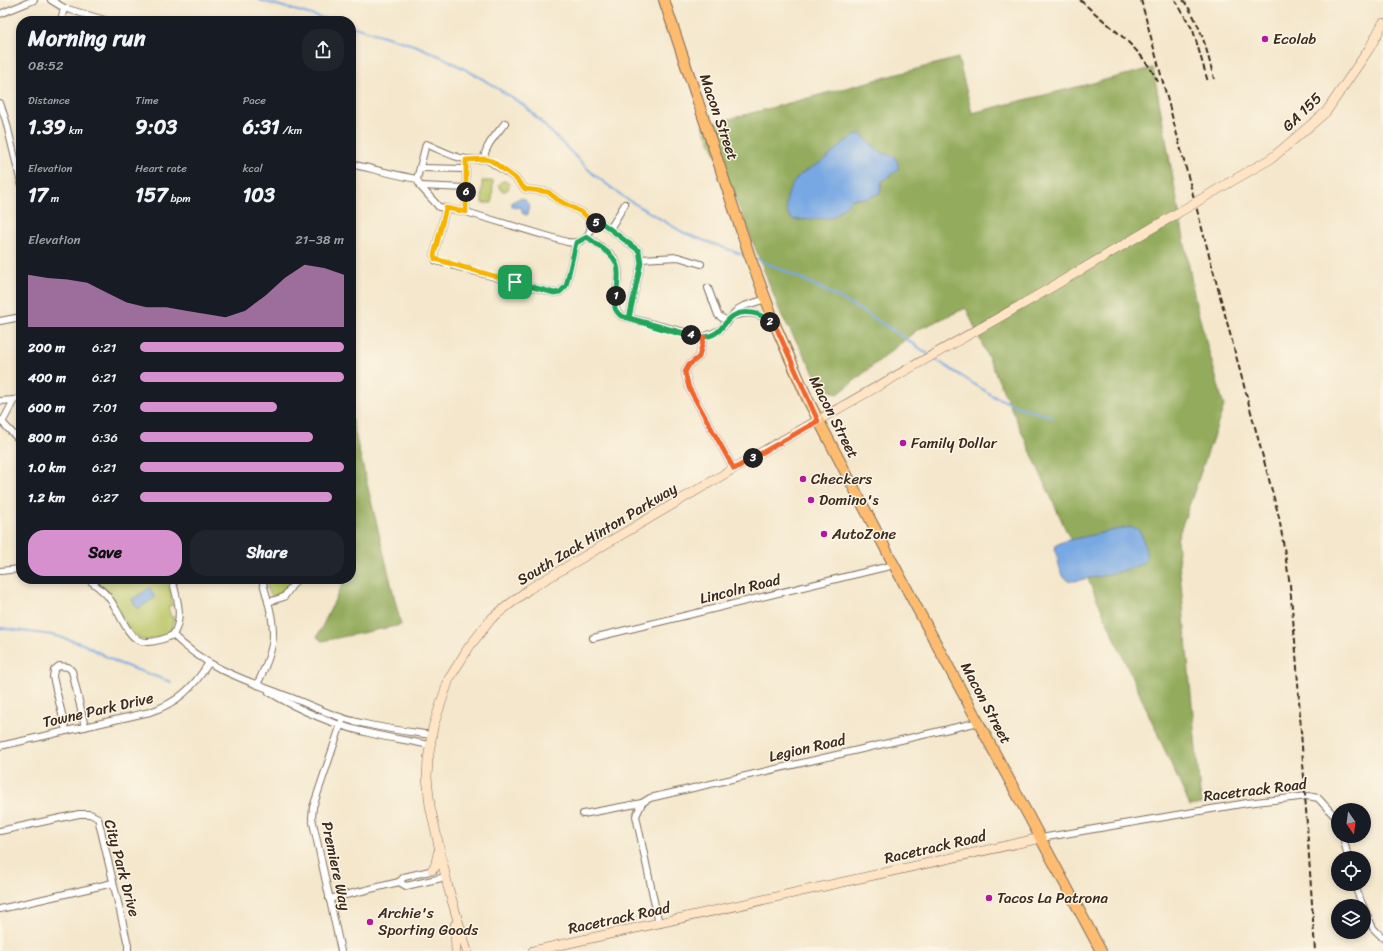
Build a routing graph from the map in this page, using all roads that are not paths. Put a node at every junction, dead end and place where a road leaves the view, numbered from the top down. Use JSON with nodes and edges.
{"nodes":[{"id":1,"x":34,"y":0,"type":"edge"},
{"id":2,"x":51,"y":0,"type":"edge"},
{"id":3,"x":664,"y":0,"type":"edge"},
{"id":4,"x":64,"y":8,"type":"junction"},
{"id":5,"x":0,"y":14,"type":"edge"},
{"id":6,"x":62,"y":16,"type":"edge"},
{"id":7,"x":91,"y":16,"type":"edge"},
{"id":8,"x":1383,"y":23,"type":"edge"},
{"id":9,"x":0,"y":102,"type":"edge"},
{"id":10,"x":505,"y":122,"type":"dead end"},
{"id":11,"x":484,"y":159,"type":"junction"},
{"id":12,"x":466,"y":160,"type":"junction"},
{"id":13,"x":16,"y":162,"type":"edge"},
{"id":14,"x":356,"y":165,"type":"edge"},
{"id":15,"x":420,"y":168,"type":"junction"},
{"id":16,"x":466,"y":169,"type":"junction"},
{"id":17,"x":417,"y":179,"type":"junction"},
{"id":18,"x":420,"y":186,"type":"junction"},
{"id":19,"x":466,"y":188,"type":"junction"},
{"id":20,"x":625,"y":204,"type":"dead end"},
{"id":21,"x":446,"y":208,"type":"junction"},
{"id":22,"x":466,"y":212,"type":"junction"},
{"id":23,"x":590,"y":224,"type":"junction"},
{"id":24,"x":610,"y":229,"type":"junction"},
{"id":25,"x":587,"y":237,"type":"junction"},
{"id":26,"x":576,"y":243,"type":"junction"},
{"id":27,"x":642,"y":259,"type":"junction"},
{"id":28,"x":701,"y":264,"type":"dead end"},
{"id":29,"x":708,"y":288,"type":"dead end"},
{"id":30,"x":766,"y":299,"type":"junction"},
{"id":31,"x":733,"y":316,"type":"junction"},
{"id":32,"x":16,"y":318,"type":"edge"},
{"id":33,"x":629,"y":318,"type":"junction"},
{"id":34,"x":0,"y":321,"type":"edge"},
{"id":35,"x":728,"y":322,"type":"junction"},
{"id":36,"x":777,"y":329,"type":"junction"},
{"id":37,"x":704,"y":337,"type":"junction"},
{"id":38,"x":14,"y":400,"type":"joint"},
{"id":39,"x":0,"y":401,"type":"edge"},
{"id":40,"x":1,"y":421,"type":"edge"},
{"id":41,"x":818,"y":421,"type":"junction"},
{"id":42,"x":16,"y":437,"type":"edge"},
{"id":43,"x":734,"y":469,"type":"junction"},
{"id":44,"x":894,"y":565,"type":"junction"},
{"id":45,"x":16,"y":569,"type":"edge"},
{"id":46,"x":0,"y":571,"type":"edge"},
{"id":47,"x":94,"y":584,"type":"edge"},
{"id":48,"x":173,"y":584,"type":"edge"},
{"id":49,"x":263,"y":584,"type":"edge"},
{"id":50,"x":293,"y":584,"type":"edge"},
{"id":51,"x":268,"y":602,"type":"junction"},
{"id":52,"x":173,"y":634,"type":"junction"},
{"id":53,"x":593,"y":638,"type":"dead end"},
{"id":54,"x":208,"y":664,"type":"junction"},
{"id":55,"x":257,"y":685,"type":"junction"},
{"id":56,"x":343,"y":718,"type":"junction"},
{"id":57,"x":979,"y":722,"type":"junction"},
{"id":58,"x":340,"y":725,"type":"junction"},
{"id":59,"x":85,"y":727,"type":"junction"},
{"id":60,"x":66,"y":731,"type":"junction"},
{"id":61,"x":431,"y":735,"type":"junction"},
{"id":62,"x":429,"y":745,"type":"junction"},
{"id":63,"x":0,"y":746,"type":"edge"},
{"id":64,"x":642,"y":802,"type":"junction"},
{"id":65,"x":1331,"y":812,"type":"edge"},
{"id":66,"x":583,"y":814,"type":"dead end"},
{"id":67,"x":0,"y":831,"type":"edge"},
{"id":68,"x":1041,"y":838,"type":"junction"},
{"id":69,"x":438,"y":845,"type":"junction"},
{"id":70,"x":432,"y":870,"type":"junction"},
{"id":71,"x":445,"y":872,"type":"junction"},
{"id":72,"x":399,"y":882,"type":"junction"},
{"id":73,"x":113,"y":883,"type":"junction"},
{"id":74,"x":329,"y":899,"type":"junction"},
{"id":75,"x":0,"y":909,"type":"edge"},
{"id":76,"x":454,"y":909,"type":"junction"},
{"id":77,"x":659,"y":924,"type":"junction"},
{"id":78,"x":1371,"y":924,"type":"edge"},
{"id":79,"x":1383,"y":938,"type":"edge"},
{"id":80,"x":128,"y":951,"type":"edge"},
{"id":81,"x":340,"y":951,"type":"edge"},
{"id":82,"x":456,"y":951,"type":"edge"},
{"id":83,"x":467,"y":951,"type":"edge"},
{"id":84,"x":532,"y":951,"type":"edge"},
{"id":85,"x":1101,"y":951,"type":"edge"}],
"edges":[{"from":1,"to":5,"type":"street"},
{"from":2,"to":4,"type":"street"},
{"from":3,"to":30,"type":"main road","name":"Macon Street"},
{"from":4,"to":6,"type":"street"},
{"from":4,"to":7,"type":"street"},
{"from":8,"to":41,"type":"main road","name":"GA 155","number":"GA 155","bridge":true},
{"from":9,"to":13,"type":"street"},
{"from":10,"to":11,"type":"street"},
{"from":11,"to":12,"type":"street"},
{"from":11,"to":23,"type":"street"},
{"from":12,"to":15,"type":"street"},
{"from":12,"to":16,"type":"street"},
{"from":14,"to":17,"type":"street"},
{"from":15,"to":16,"type":"street"},
{"from":15,"to":17,"type":"street"},
{"from":16,"to":19,"type":"street"},
{"from":17,"to":18,"type":"street"},
{"from":18,"to":19,"type":"street"},
{"from":18,"to":21,"type":"street"},
{"from":19,"to":22,"type":"street"},
{"from":20,"to":24,"type":"street"},
{"from":21,"to":22,"type":"street"},
{"from":21,"to":26,"type":"street"},
{"from":22,"to":26,"type":"street"},
{"from":23,"to":24,"type":"street"},
{"from":23,"to":25,"type":"street"},
{"from":24,"to":27,"type":"street"},
{"from":25,"to":26,"type":"street"},
{"from":25,"to":33,"type":"street"},
{"from":27,"to":28,"type":"street"},
{"from":27,"to":33,"type":"street"},
{"from":29,"to":35,"type":"street"},
{"from":30,"to":31,"type":"street"},
{"from":30,"to":36,"type":"main road","name":"Macon Street"},
{"from":31,"to":35,"type":"street"},
{"from":31,"to":36,"type":"street"},
{"from":32,"to":34,"type":"street"},
{"from":33,"to":37,"type":"street"},
{"from":35,"to":37,"type":"street"},
{"from":36,"to":41,"type":"main road","name":"Macon Street"},
{"from":37,"to":43,"type":"street"},
{"from":38,"to":39,"type":"street"},
{"from":38,"to":40,"type":"street"},
{"from":40,"to":42,"type":"street"},
{"from":41,"to":43,"type":"main road","name":"South Zack Hinton Parkway","number":"GA 155"},
{"from":41,"to":44,"type":"main road","name":"Macon Street"},
{"from":43,"to":61,"type":"main road","name":"South Zack Hinton Parkway","number":"GA 155"},
{"from":44,"to":53,"type":"street","name":"Lincoln Road"},
{"from":44,"to":57,"type":"main road","name":"Macon Street"},
{"from":45,"to":46,"type":"street"},
{"from":47,"to":52,"type":"street"},
{"from":48,"to":52,"type":"street"},
{"from":49,"to":51,"type":"street"},
{"from":50,"to":51,"type":"street"},
{"from":51,"to":55,"type":"street"},
{"from":52,"to":54,"type":"street"},
{"from":54,"to":55,"type":"street"},
{"from":54,"to":59,"type":"street","name":"Towne Park Drive"},
{"from":55,"to":56,"type":"street"},
{"from":55,"to":58,"type":"street"},
{"from":56,"to":58,"type":"street","name":"Premiere Way"},
{"from":56,"to":61,"type":"street"},
{"from":57,"to":64,"type":"street","name":"Legion Road"},
{"from":57,"to":68,"type":"main road","name":"Macon Street"},
{"from":58,"to":62,"type":"street"},
{"from":58,"to":74,"type":"street","name":"Premiere Way"},
{"from":59,"to":60,"type":"street","name":"Towne Park Drive"},
{"from":59,"to":60,"type":"street"},
{"from":60,"to":63,"type":"street","name":"Towne Park Drive"},
{"from":61,"to":62,"type":"main road","name":"South Zack Hinton Parkway","number":"GA 155"},
{"from":62,"to":69,"type":"main road","name":"South Zack Hinton Parkway","number":"GA 155"},
{"from":64,"to":66,"type":"street","name":"Legion Road"},
{"from":64,"to":77,"type":"street"},
{"from":65,"to":68,"type":"street","name":"Racetrack Road"},
{"from":67,"to":73,"type":"street","name":"City Park Drive"},
{"from":68,"to":77,"type":"main road","name":"Racetrack Road"},
{"from":68,"to":85,"type":"main road","name":"Macon Street"},
{"from":69,"to":70,"type":"main road"},
{"from":69,"to":71,"type":"main road","name":"South Zack Hinton Parkway","number":"GA 155"},
{"from":70,"to":71,"type":"street"},
{"from":70,"to":72,"type":"street"},
{"from":71,"to":72,"type":"street"},
{"from":71,"to":76,"type":"main road","name":"South Zack Hinton Parkway","number":"GA 155"},
{"from":72,"to":74,"type":"street"},
{"from":73,"to":75,"type":"street"},
{"from":73,"to":80,"type":"street","name":"City Park Drive"},
{"from":74,"to":81,"type":"street","name":"Premiere Way"},
{"from":76,"to":82,"type":"main road"},
{"from":76,"to":83,"type":"main road","name":"South Zack Hinton Parkway","number":"GA 155"},
{"from":77,"to":84,"type":"main road","name":"Racetrack Road"},
{"from":78,"to":79,"type":"street"}]}
